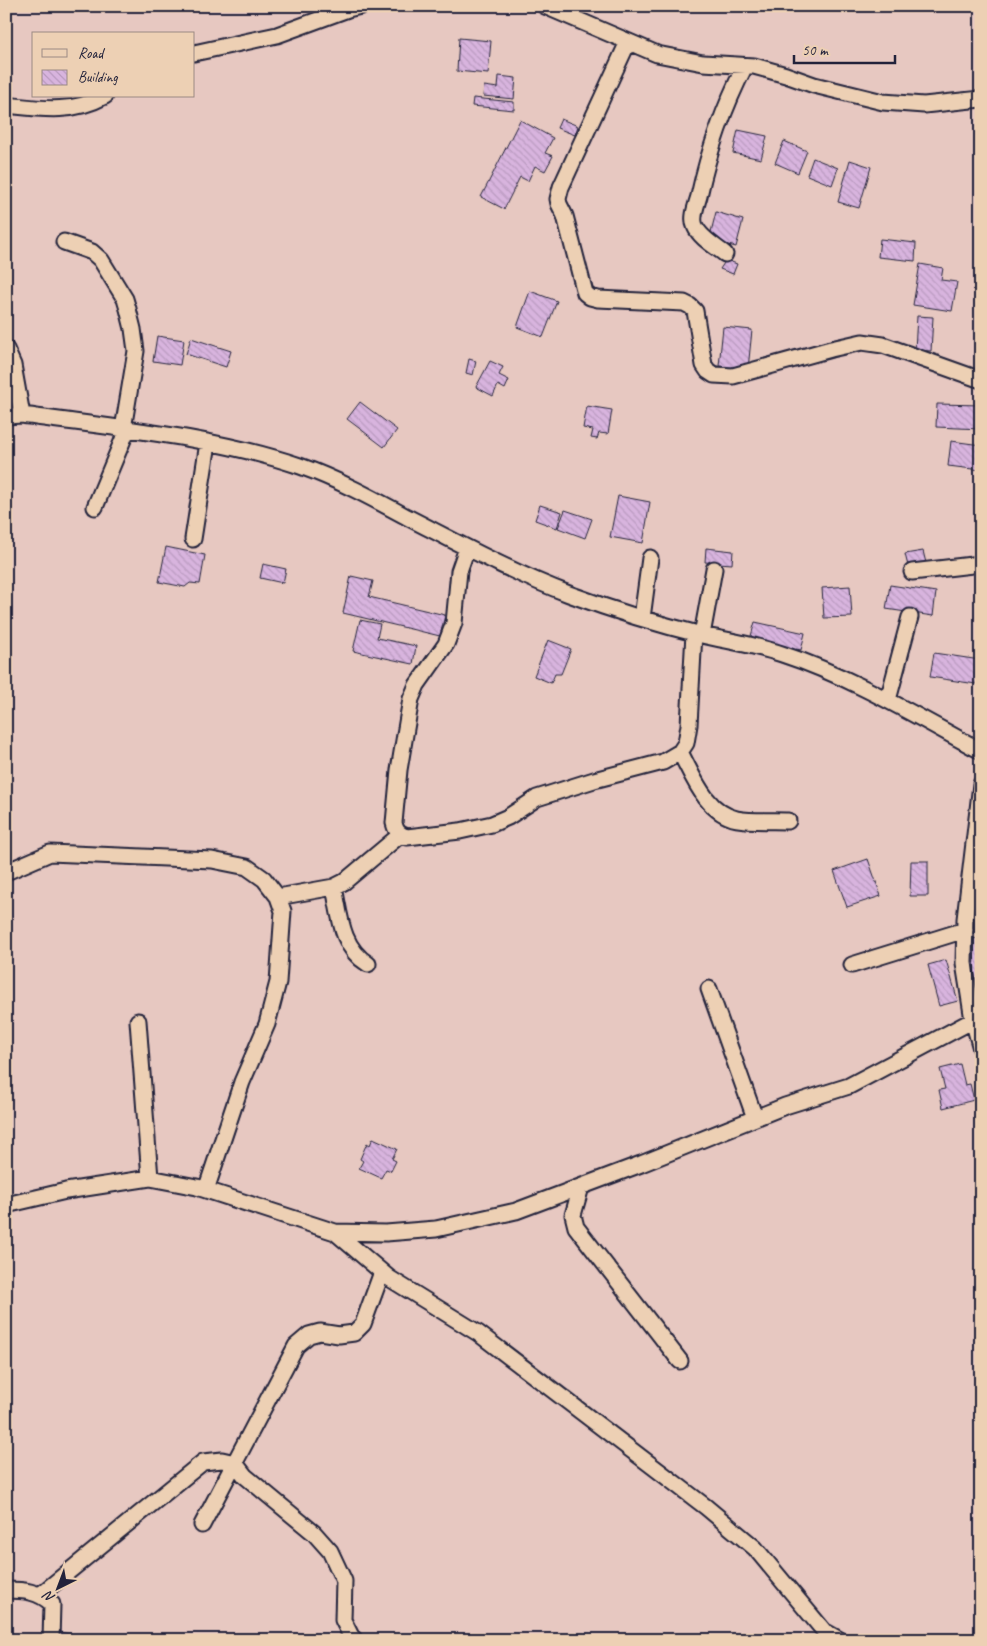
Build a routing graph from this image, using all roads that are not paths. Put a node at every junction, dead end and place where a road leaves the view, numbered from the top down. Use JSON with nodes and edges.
{"nodes":[{"id":1,"x":361,"y":6,"type":"edge"},
{"id":2,"x":545,"y":6,"type":"edge"},
{"id":3,"x":628,"y":42,"type":"junction"},
{"id":4,"x":195,"y":53,"type":"edge"},
{"id":5,"x":745,"y":66,"type":"junction"},
{"id":6,"x":101,"y":98,"type":"edge"},
{"id":7,"x":981,"y":99,"type":"edge"},
{"id":8,"x":6,"y":105,"type":"edge"},
{"id":9,"x":64,"y":242,"type":"dead end"},
{"id":10,"x":725,"y":254,"type":"dead end"},
{"id":11,"x":6,"y":349,"type":"edge"},
{"id":12,"x":981,"y":380,"type":"edge"},
{"id":13,"x":22,"y":415,"type":"junction"},
{"id":14,"x":6,"y":416,"type":"edge"},
{"id":15,"x":125,"y":430,"type":"junction"},
{"id":16,"x":208,"y":443,"type":"junction"},
{"id":17,"x":95,"y":507,"type":"dead end"},
{"id":18,"x":193,"y":539,"type":"dead end"},
{"id":19,"x":467,"y":548,"type":"junction"},
{"id":20,"x":650,"y":558,"type":"dead end"},
{"id":21,"x":981,"y":564,"type":"edge"},
{"id":22,"x":714,"y":569,"type":"dead end"},
{"id":23,"x":912,"y":572,"type":"dead end"},
{"id":24,"x":910,"y":617,"type":"dead end"},
{"id":25,"x":642,"y":618,"type":"junction"},
{"id":26,"x":698,"y":634,"type":"junction"},
{"id":27,"x":888,"y":700,"type":"junction"},
{"id":28,"x":981,"y":750,"type":"edge"},
{"id":29,"x":680,"y":752,"type":"junction"},
{"id":30,"x":981,"y":784,"type":"edge"},
{"id":31,"x":788,"y":821,"type":"dead end"},
{"id":32,"x":400,"y":835,"type":"junction"},
{"id":33,"x":6,"y":872,"type":"edge"},
{"id":34,"x":334,"y":887,"type":"junction"},
{"id":35,"x":278,"y":897,"type":"junction"},
{"id":36,"x":965,"y":930,"type":"junction"},
{"id":37,"x":368,"y":964,"type":"dead end"},
{"id":38,"x":852,"y":965,"type":"dead end"},
{"id":39,"x":709,"y":988,"type":"dead end"},
{"id":40,"x":977,"y":1018,"type":"edge"},
{"id":41,"x":138,"y":1021,"type":"dead end"},
{"id":42,"x":981,"y":1049,"type":"edge"},
{"id":43,"x":755,"y":1118,"type":"junction"},
{"id":44,"x":150,"y":1178,"type":"junction"},
{"id":45,"x":581,"y":1187,"type":"junction"},
{"id":46,"x":206,"y":1190,"type":"junction"},
{"id":47,"x":6,"y":1205,"type":"edge"},
{"id":48,"x":335,"y":1232,"type":"junction"},
{"id":49,"x":382,"y":1272,"type":"junction"},
{"id":50,"x":680,"y":1361,"type":"dead end"},
{"id":51,"x":235,"y":1463,"type":"junction"},
{"id":52,"x":202,"y":1526,"type":"dead end"},
{"id":53,"x":6,"y":1590,"type":"edge"},
{"id":54,"x":40,"y":1595,"type":"junction"},
{"id":55,"x":51,"y":1640,"type":"edge"},
{"id":56,"x":355,"y":1640,"type":"edge"},
{"id":57,"x":840,"y":1640,"type":"edge"}],
"edges":[{"from":1,"to":4,"type":"street"},
{"from":2,"to":3,"type":"street"},
{"from":3,"to":5,"type":"street"},
{"from":3,"to":12,"type":"street"},
{"from":5,"to":7,"type":"street"},
{"from":5,"to":10,"type":"street"},
{"from":6,"to":8,"type":"street"},
{"from":9,"to":15,"type":"street"},
{"from":11,"to":13,"type":"street"},
{"from":13,"to":14,"type":"street"},
{"from":13,"to":15,"type":"street"},
{"from":15,"to":16,"type":"street"},
{"from":15,"to":17,"type":"street"},
{"from":16,"to":18,"type":"street"},
{"from":16,"to":19,"type":"street"},
{"from":19,"to":25,"type":"street"},
{"from":19,"to":32,"type":"street"},
{"from":20,"to":25,"type":"street"},
{"from":21,"to":23,"type":"street"},
{"from":22,"to":26,"type":"street"},
{"from":24,"to":27,"type":"street"},
{"from":25,"to":26,"type":"street"},
{"from":26,"to":27,"type":"street"},
{"from":26,"to":29,"type":"street"},
{"from":27,"to":28,"type":"street"},
{"from":29,"to":31,"type":"street"},
{"from":29,"to":32,"type":"street"},
{"from":30,"to":36,"type":"street"},
{"from":32,"to":34,"type":"street"},
{"from":33,"to":35,"type":"street"},
{"from":34,"to":35,"type":"street"},
{"from":34,"to":37,"type":"street"},
{"from":35,"to":46,"type":"street"},
{"from":36,"to":38,"type":"street"},
{"from":36,"to":40,"type":"street"},
{"from":39,"to":43,"type":"street"},
{"from":40,"to":42,"type":"street"},
{"from":40,"to":43,"type":"street"},
{"from":41,"to":44,"type":"street"},
{"from":43,"to":45,"type":"street"},
{"from":44,"to":46,"type":"street"},
{"from":44,"to":47,"type":"street"},
{"from":45,"to":48,"type":"street"},
{"from":45,"to":50,"type":"street"},
{"from":46,"to":48,"type":"street"},
{"from":48,"to":49,"type":"street"},
{"from":49,"to":51,"type":"street"},
{"from":49,"to":57,"type":"street"},
{"from":51,"to":52,"type":"street"},
{"from":51,"to":54,"type":"street"},
{"from":51,"to":56,"type":"street"},
{"from":53,"to":54,"type":"street"},
{"from":54,"to":55,"type":"street"}]}
